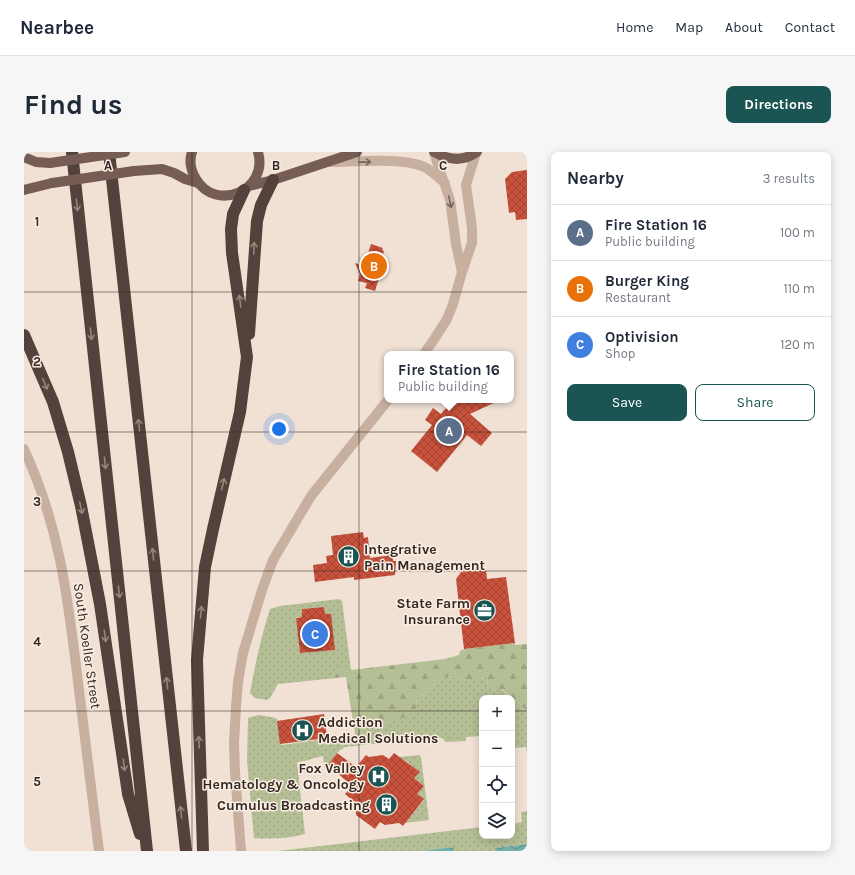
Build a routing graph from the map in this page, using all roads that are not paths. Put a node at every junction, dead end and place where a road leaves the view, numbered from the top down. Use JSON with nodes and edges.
{"nodes":[{"id":1,"x":72,"y":152,"type":"edge"},
{"id":2,"x":109,"y":152,"type":"edge"},
{"id":3,"x":125,"y":152,"type":"edge"},
{"id":4,"x":192,"y":152,"type":"edge"},
{"id":5,"x":258,"y":152,"type":"edge"},
{"id":6,"x":357,"y":152,"type":"edge"},
{"id":7,"x":434,"y":152,"type":"edge"},
{"id":8,"x":476,"y":153,"type":"edge"},
{"id":9,"x":24,"y":157,"type":"edge"},
{"id":10,"x":326,"y":162,"type":"junction"},
{"id":11,"x":273,"y":180,"type":"junction"},
{"id":12,"x":198,"y":183,"type":"junction"},
{"id":13,"x":445,"y":183,"type":"junction"},
{"id":14,"x":246,"y":188,"type":"junction"},
{"id":15,"x":24,"y":190,"type":"edge"},
{"id":16,"x":462,"y":272,"type":"junction"},
{"id":17,"x":24,"y":335,"type":"edge"},
{"id":18,"x":426,"y":351,"type":"edge"},
{"id":19,"x":247,"y":357,"type":"junction"},
{"id":20,"x":386,"y":403,"type":"edge"},
{"id":21,"x":24,"y":449,"type":"edge"},
{"id":22,"x":99,"y":851,"type":"edge"},
{"id":23,"x":146,"y":851,"type":"edge"},
{"id":24,"x":186,"y":851,"type":"edge"},
{"id":25,"x":202,"y":851,"type":"edge"},
{"id":26,"x":241,"y":851,"type":"edge"}],
"edges":[{"from":1,"to":23,"type":"highway","one_way":true},
{"from":24,"to":2,"type":"highway","one_way":true},
{"from":3,"to":9,"type":"main road","bridge":true},
{"from":4,"to":12,"type":"main road"},
{"from":5,"to":14,"type":"main road"},
{"from":6,"to":10,"type":"main road"},
{"from":7,"to":8,"type":"main road"},
{"from":7,"to":13,"type":"street"},
{"from":8,"to":16,"type":"street"},
{"from":10,"to":11,"type":"main road"},
{"from":10,"to":13,"type":"street","one_way":true},
{"from":11,"to":14,"type":"main road"},
{"from":19,"to":11,"type":"highway","one_way":true},
{"from":12,"to":14,"type":"main road"},
{"from":12,"to":15,"type":"main road","bridge":true},
{"from":13,"to":16,"type":"street","one_way":true},
{"from":19,"to":14,"type":"highway","one_way":true},
{"from":16,"to":18,"type":"street"},
{"from":17,"to":23,"type":"highway","one_way":true},
{"from":25,"to":19,"type":"highway","one_way":true},
{"from":20,"to":26,"type":"street"},
{"from":21,"to":22,"type":"street","name":"South Koeller Street"}]}
